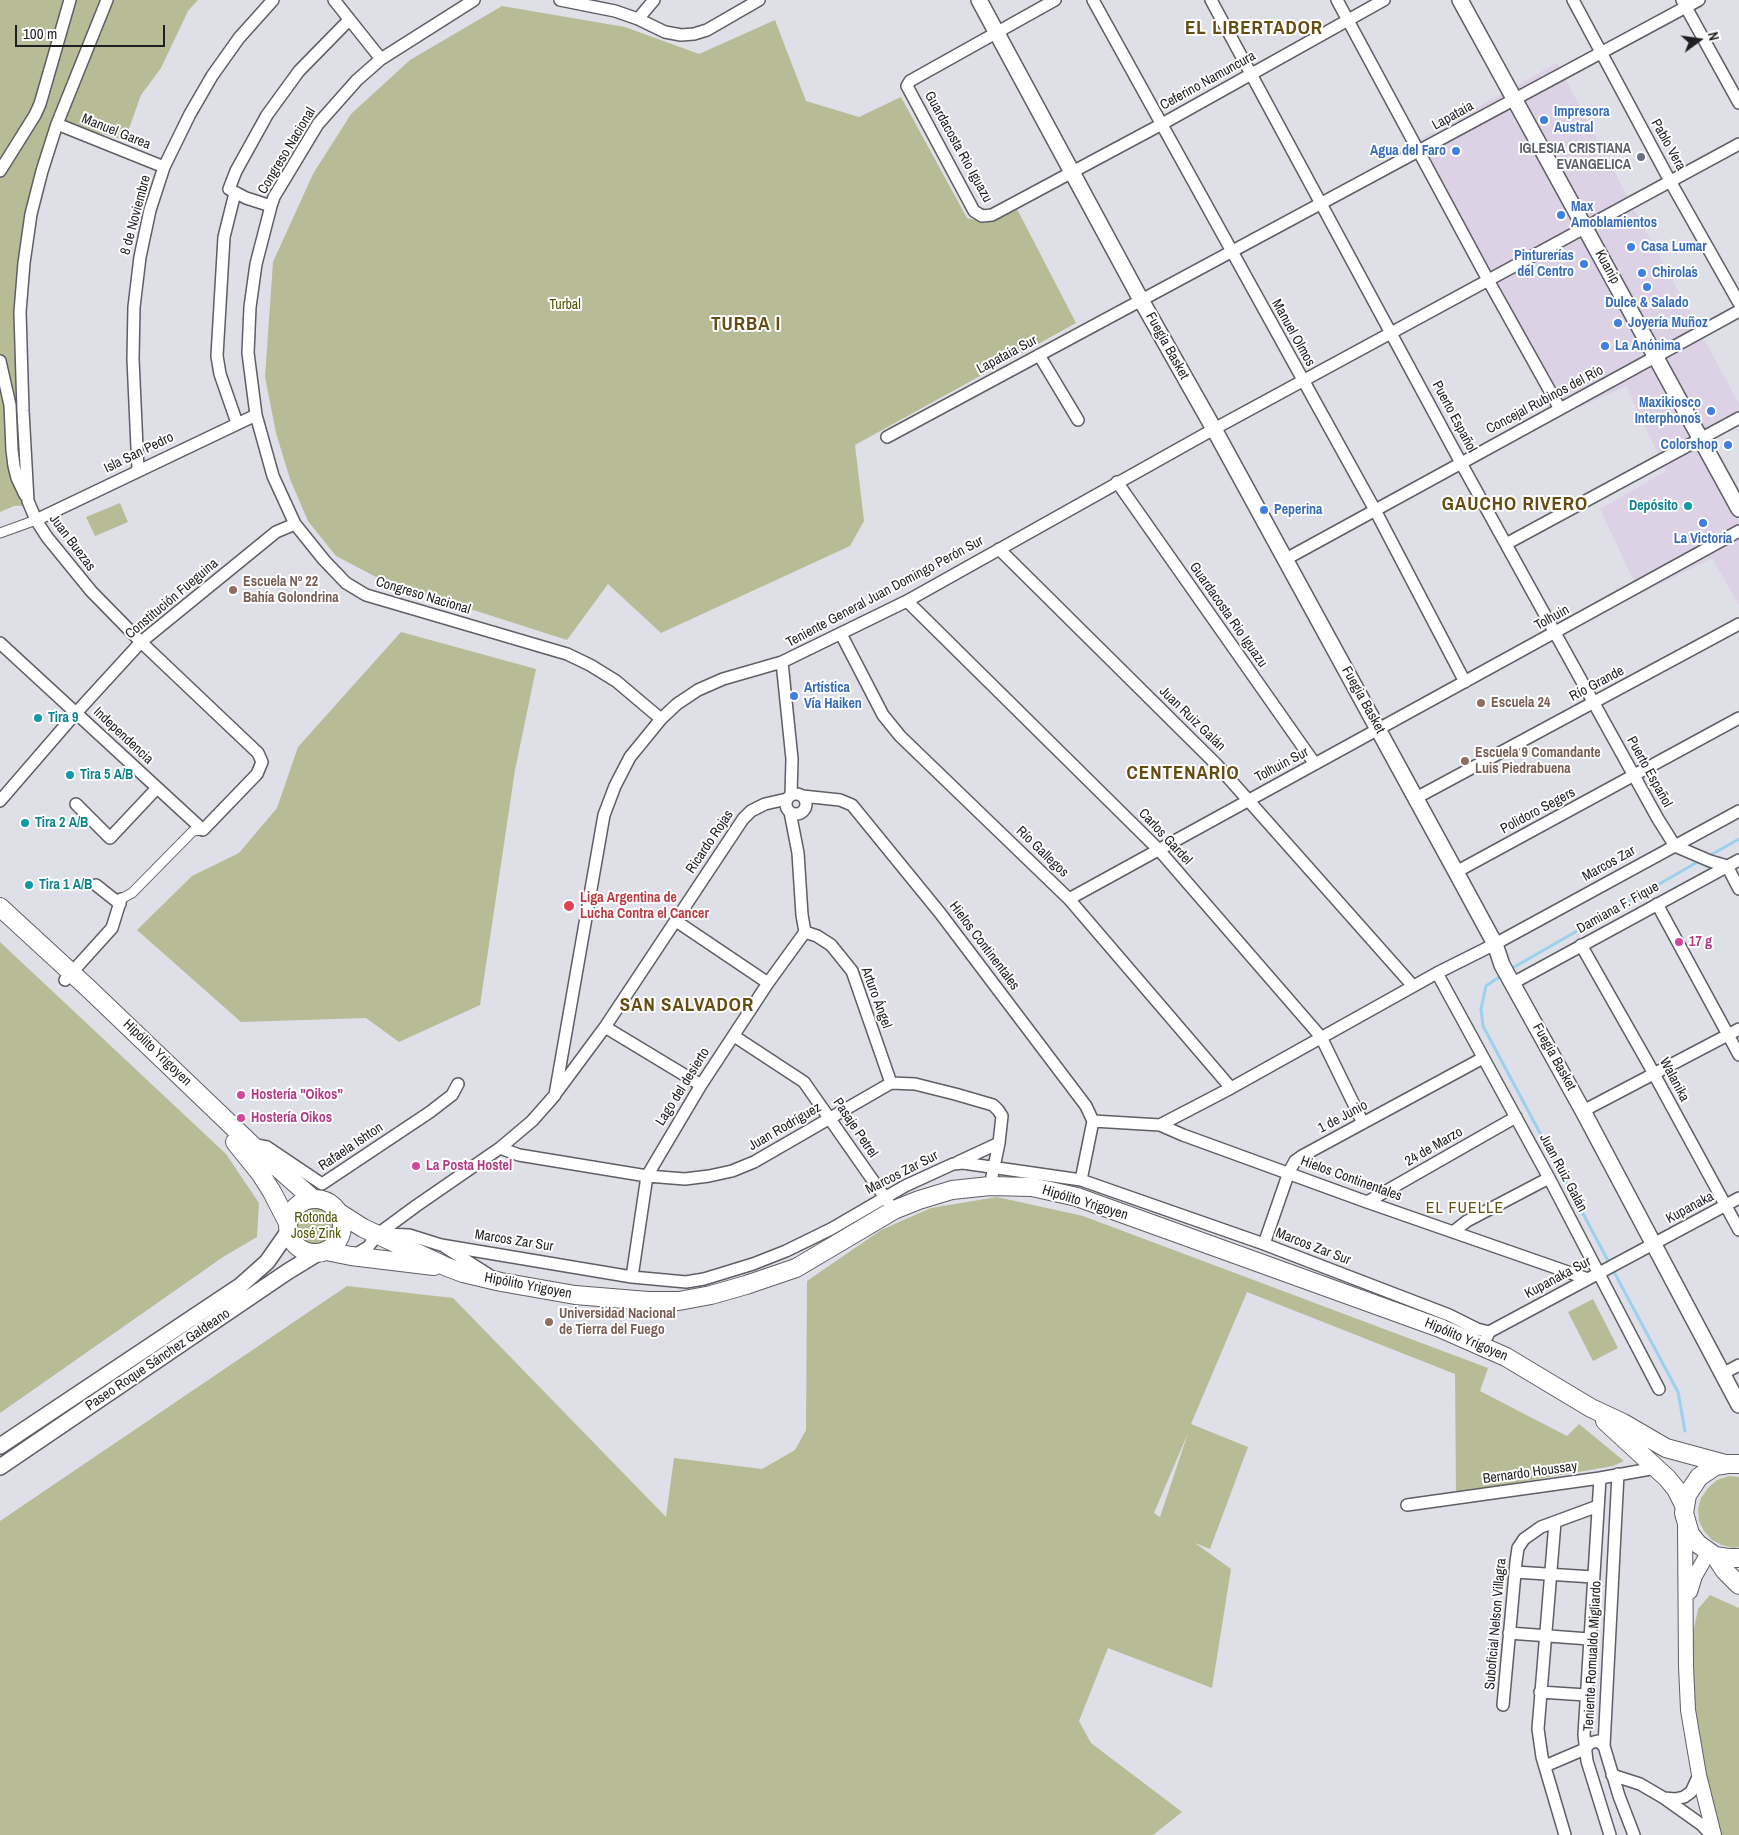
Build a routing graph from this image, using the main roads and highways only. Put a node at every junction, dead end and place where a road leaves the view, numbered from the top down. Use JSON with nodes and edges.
{"nodes":[{"id":1,"x":979,"y":0,"type":"edge"},
{"id":2,"x":1460,"y":0,"type":"edge"},
{"id":3,"x":1739,"y":509,"type":"edge"},
{"id":4,"x":0,"y":907,"type":"edge"},
{"id":5,"x":0,"y":921,"type":"edge"},
{"id":6,"x":68,"y":977,"type":"junction"},
{"id":7,"x":318,"y":1194,"type":"junction"},
{"id":8,"x":338,"y":1212,"type":"junction"},
{"id":9,"x":288,"y":1227,"type":"junction"},
{"id":10,"x":322,"y":1252,"type":"junction"},
{"id":11,"x":447,"y":1267,"type":"junction"},
{"id":12,"x":67,"y":1401,"type":"junction"},
{"id":13,"x":1739,"y":1405,"type":"edge"},
{"id":14,"x":1591,"y":1408,"type":"junction"},
{"id":15,"x":76,"y":1415,"type":"junction"},
{"id":16,"x":0,"y":1446,"type":"edge"},
{"id":17,"x":1733,"y":1463,"type":"edge"},
{"id":18,"x":0,"y":1467,"type":"edge"},
{"id":19,"x":1685,"y":1513,"type":"junction"},
{"id":20,"x":1712,"y":1554,"type":"junction"},
{"id":21,"x":1739,"y":1558,"type":"edge"},
{"id":22,"x":1739,"y":1585,"type":"edge"}],
"edges":[{"from":1,"to":13,"type":"main road","name":"Fuegia Basket"},
{"from":2,"to":3,"type":"main road","name":"Kuanip"},
{"from":4,"to":6,"type":"main road","name":"Hipólito Yrigoyen"},
{"from":5,"to":6,"type":"main road","name":"Hipólito Yrigoyen"},
{"from":6,"to":7,"type":"main road","name":"Hipólito Yrigoyen"},
{"from":6,"to":9,"type":"main road","name":"Hipólito Yrigoyen"},
{"from":7,"to":8,"type":"main road"},
{"from":7,"to":9,"type":"main road"},
{"from":8,"to":10,"type":"main road"},
{"from":8,"to":11,"type":"main road","name":"Hipólito Yrigoyen"},
{"from":9,"to":10,"type":"main road"},
{"from":9,"to":12,"type":"main road","name":"Paseo Roque Sánchez Galdeano"},
{"from":10,"to":11,"type":"main road","name":"Hipólito Yrigoyen"},
{"from":10,"to":15,"type":"main road","name":"Paseo Roque Sánchez Galdeano"},
{"from":11,"to":14,"type":"main road","name":"Hipólito Yrigoyen"},
{"from":12,"to":15,"type":"main road"},
{"from":12,"to":16,"type":"main road","name":"Paseo Roque Sánchez Galdeano"},
{"from":14,"to":17,"type":"main road"},
{"from":14,"to":19,"type":"main road"},
{"from":15,"to":18,"type":"main road","name":"Paseo Roque Sánchez Galdeano"},
{"from":17,"to":19,"type":"main road"},
{"from":19,"to":20,"type":"main road"},
{"from":20,"to":21,"type":"main road"},
{"from":20,"to":22,"type":"main road"}]}
